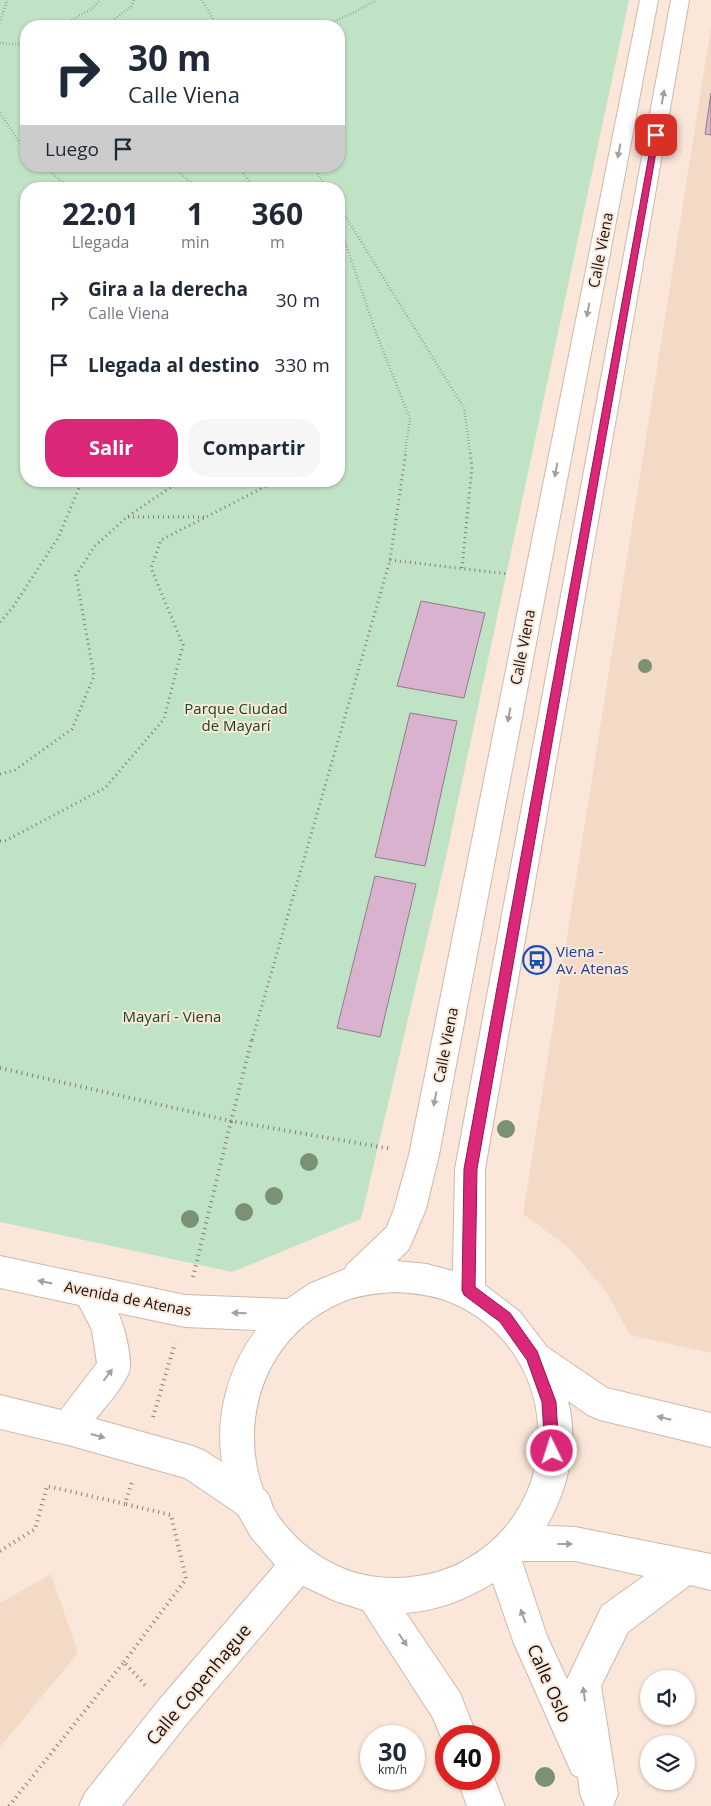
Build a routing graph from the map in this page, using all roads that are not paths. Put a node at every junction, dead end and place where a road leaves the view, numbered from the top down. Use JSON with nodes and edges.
{"nodes":[{"id":1,"x":649,"y":0,"type":"edge"},
{"id":2,"x":680,"y":0,"type":"edge"},
{"id":3,"x":0,"y":1272,"type":"edge"},
{"id":4,"x":358,"y":1276,"type":"junction"},
{"id":5,"x":469,"y":1290,"type":"junction"},
{"id":6,"x":90,"y":1292,"type":"junction"},
{"id":7,"x":288,"y":1315,"type":"junction"},
{"id":8,"x":532,"y":1356,"type":"junction"},
{"id":9,"x":0,"y":1412,"type":"edge"},
{"id":10,"x":68,"y":1428,"type":"junction"},
{"id":11,"x":711,"y":1430,"type":"edge"},
{"id":12,"x":256,"y":1506,"type":"junction"},
{"id":13,"x":509,"y":1551,"type":"junction"},
{"id":14,"x":299,"y":1564,"type":"junction"},
{"id":15,"x":699,"y":1569,"type":"edge"},
{"id":16,"x":376,"y":1599,"type":"junction"},
{"id":17,"x":455,"y":1725,"type":"edge"},
{"id":18,"x":480,"y":1790,"type":"edge"},
{"id":19,"x":602,"y":1800,"type":"edge"},
{"id":20,"x":98,"y":1806,"type":"edge"},
{"id":21,"x":486,"y":1806,"type":"edge"}],
"edges":[{"from":1,"to":4,"type":"street","name":"Calle Viena","one_way":true},
{"from":5,"to":2,"type":"street","one_way":true},
{"from":6,"to":3,"type":"street","name":"Avenida de Atenas","one_way":true},
{"from":4,"to":5,"type":"street"},
{"from":4,"to":7,"type":"street"},
{"from":5,"to":8,"type":"street"},
{"from":7,"to":6,"type":"street","name":"Avenida de Atenas","one_way":true},
{"from":10,"to":6,"type":"street","one_way":true},
{"from":7,"to":12,"type":"street"},
{"from":11,"to":8,"type":"street","one_way":true},
{"from":8,"to":13,"type":"street"},
{"from":9,"to":10,"type":"street"},
{"from":10,"to":12,"type":"street","one_way":true},
{"from":12,"to":14,"type":"street"},
{"from":13,"to":15,"type":"street","one_way":true},
{"from":13,"to":16,"type":"street"},
{"from":19,"to":13,"type":"street","name":"Calle Oslo","one_way":true},
{"from":14,"to":16,"type":"street"},
{"from":14,"to":20,"type":"street","name":"Calle Copenhague"},
{"from":19,"to":15,"type":"street","one_way":true},
{"from":16,"to":17,"type":"street","one_way":true},
{"from":18,"to":21,"type":"street"}]}
